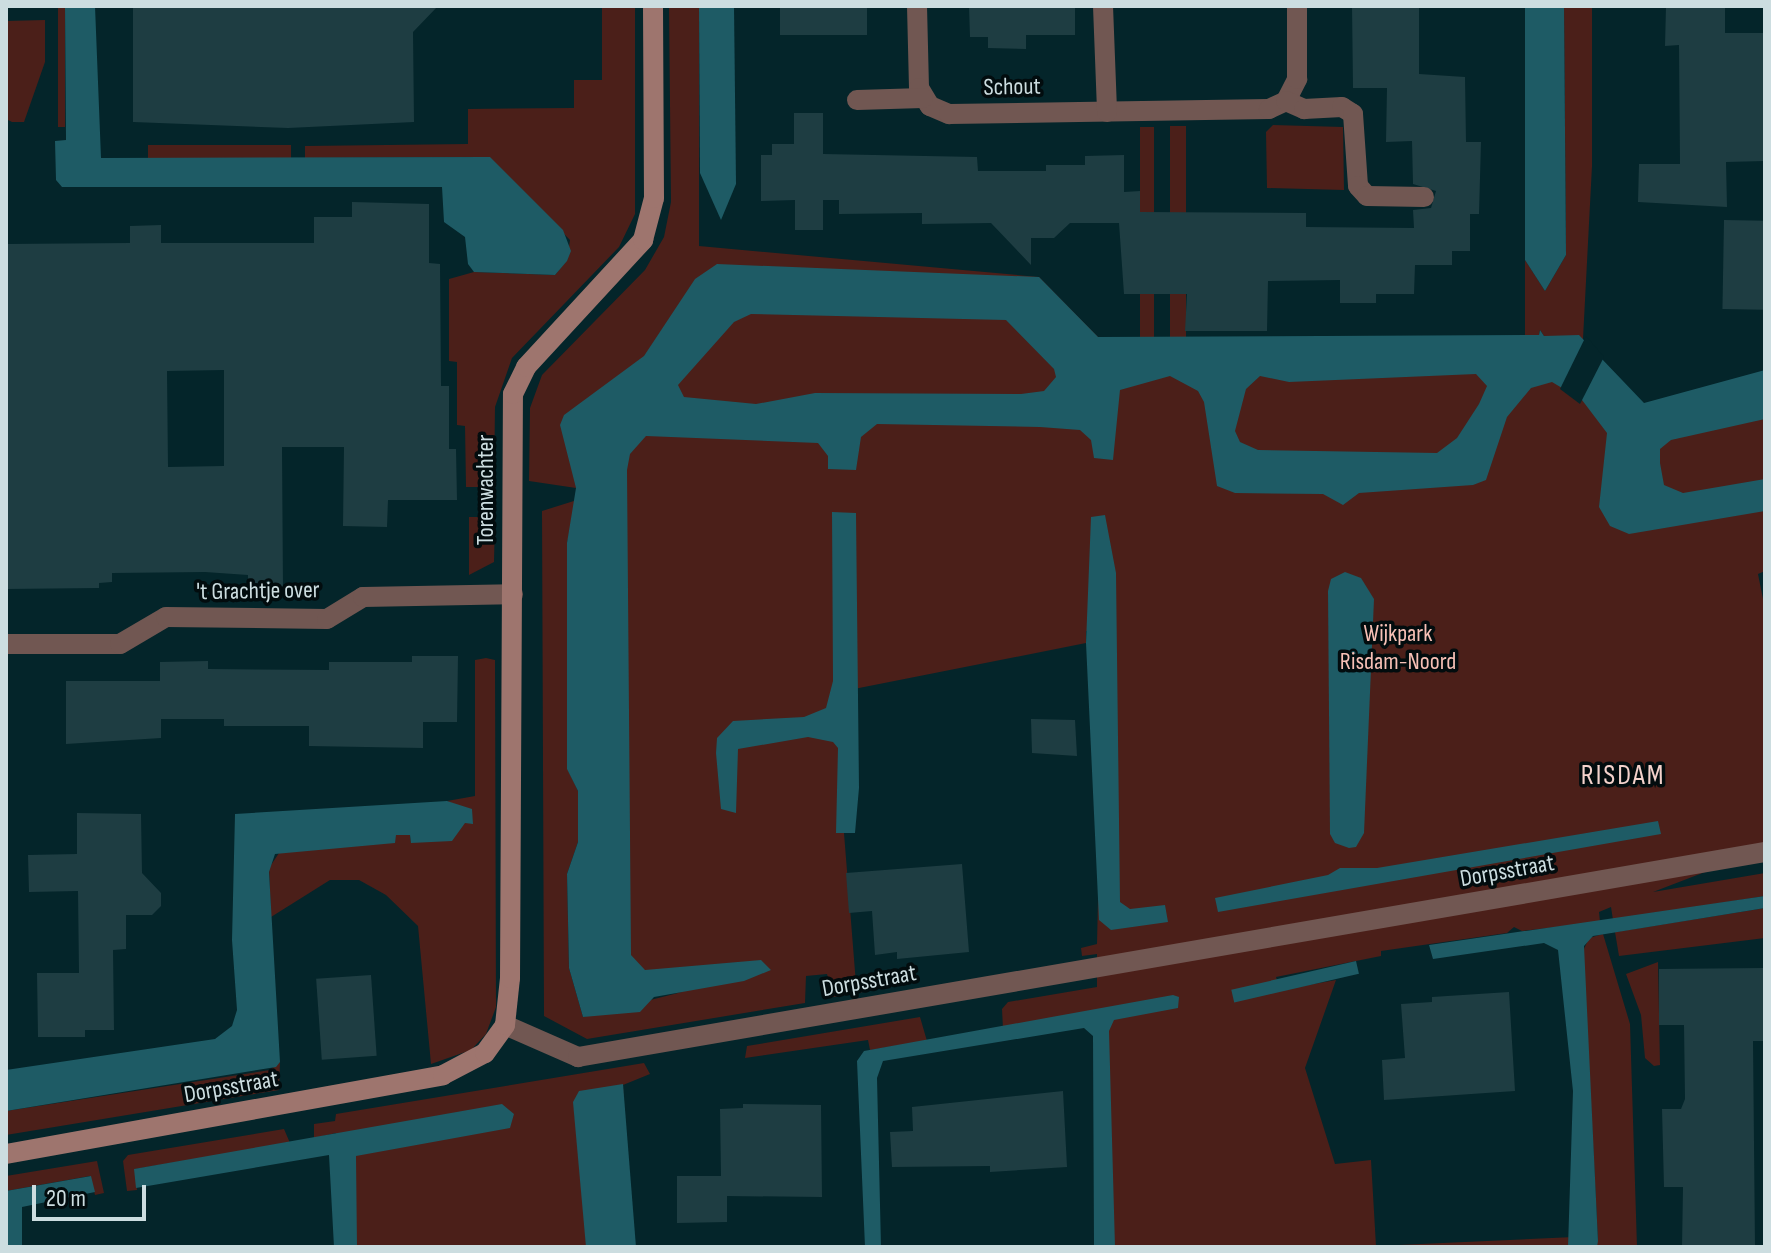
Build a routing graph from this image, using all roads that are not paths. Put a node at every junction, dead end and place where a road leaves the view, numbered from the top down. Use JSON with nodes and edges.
{"nodes":[{"id":1,"x":653,"y":6,"type":"edge"},
{"id":2,"x":917,"y":6,"type":"edge"},
{"id":3,"x":1103,"y":6,"type":"edge"},
{"id":4,"x":1297,"y":6,"type":"edge"},
{"id":5,"x":923,"y":98,"type":"junction"},
{"id":6,"x":857,"y":100,"type":"dead end"},
{"id":7,"x":1286,"y":101,"type":"junction"},
{"id":8,"x":1107,"y":112,"type":"junction"},
{"id":9,"x":1424,"y":197,"type":"dead end"},
{"id":10,"x":513,"y":594,"type":"junction"},
{"id":11,"x":6,"y":644,"type":"edge"},
{"id":12,"x":1765,"y":852,"type":"edge"},
{"id":13,"x":505,"y":1025,"type":"junction"},
{"id":14,"x":6,"y":1154,"type":"edge"}],
"edges":[{"from":1,"to":10,"type":"street","name":"Torenwachter"},
{"from":2,"to":5,"type":"street"},
{"from":3,"to":8,"type":"street"},
{"from":4,"to":7,"type":"street"},
{"from":5,"to":6,"type":"street","name":"Schout"},
{"from":5,"to":8,"type":"street","name":"Schout"},
{"from":7,"to":8,"type":"street","name":"Schout"},
{"from":7,"to":9,"type":"street","name":"Schout"},
{"from":10,"to":11,"type":"street","name":"'t Grachtje over"},
{"from":10,"to":13,"type":"street","name":"Torenwachter"},
{"from":12,"to":13,"type":"street","name":"Dorpsstraat"},
{"from":13,"to":14,"type":"street","name":"Dorpsstraat"}]}
